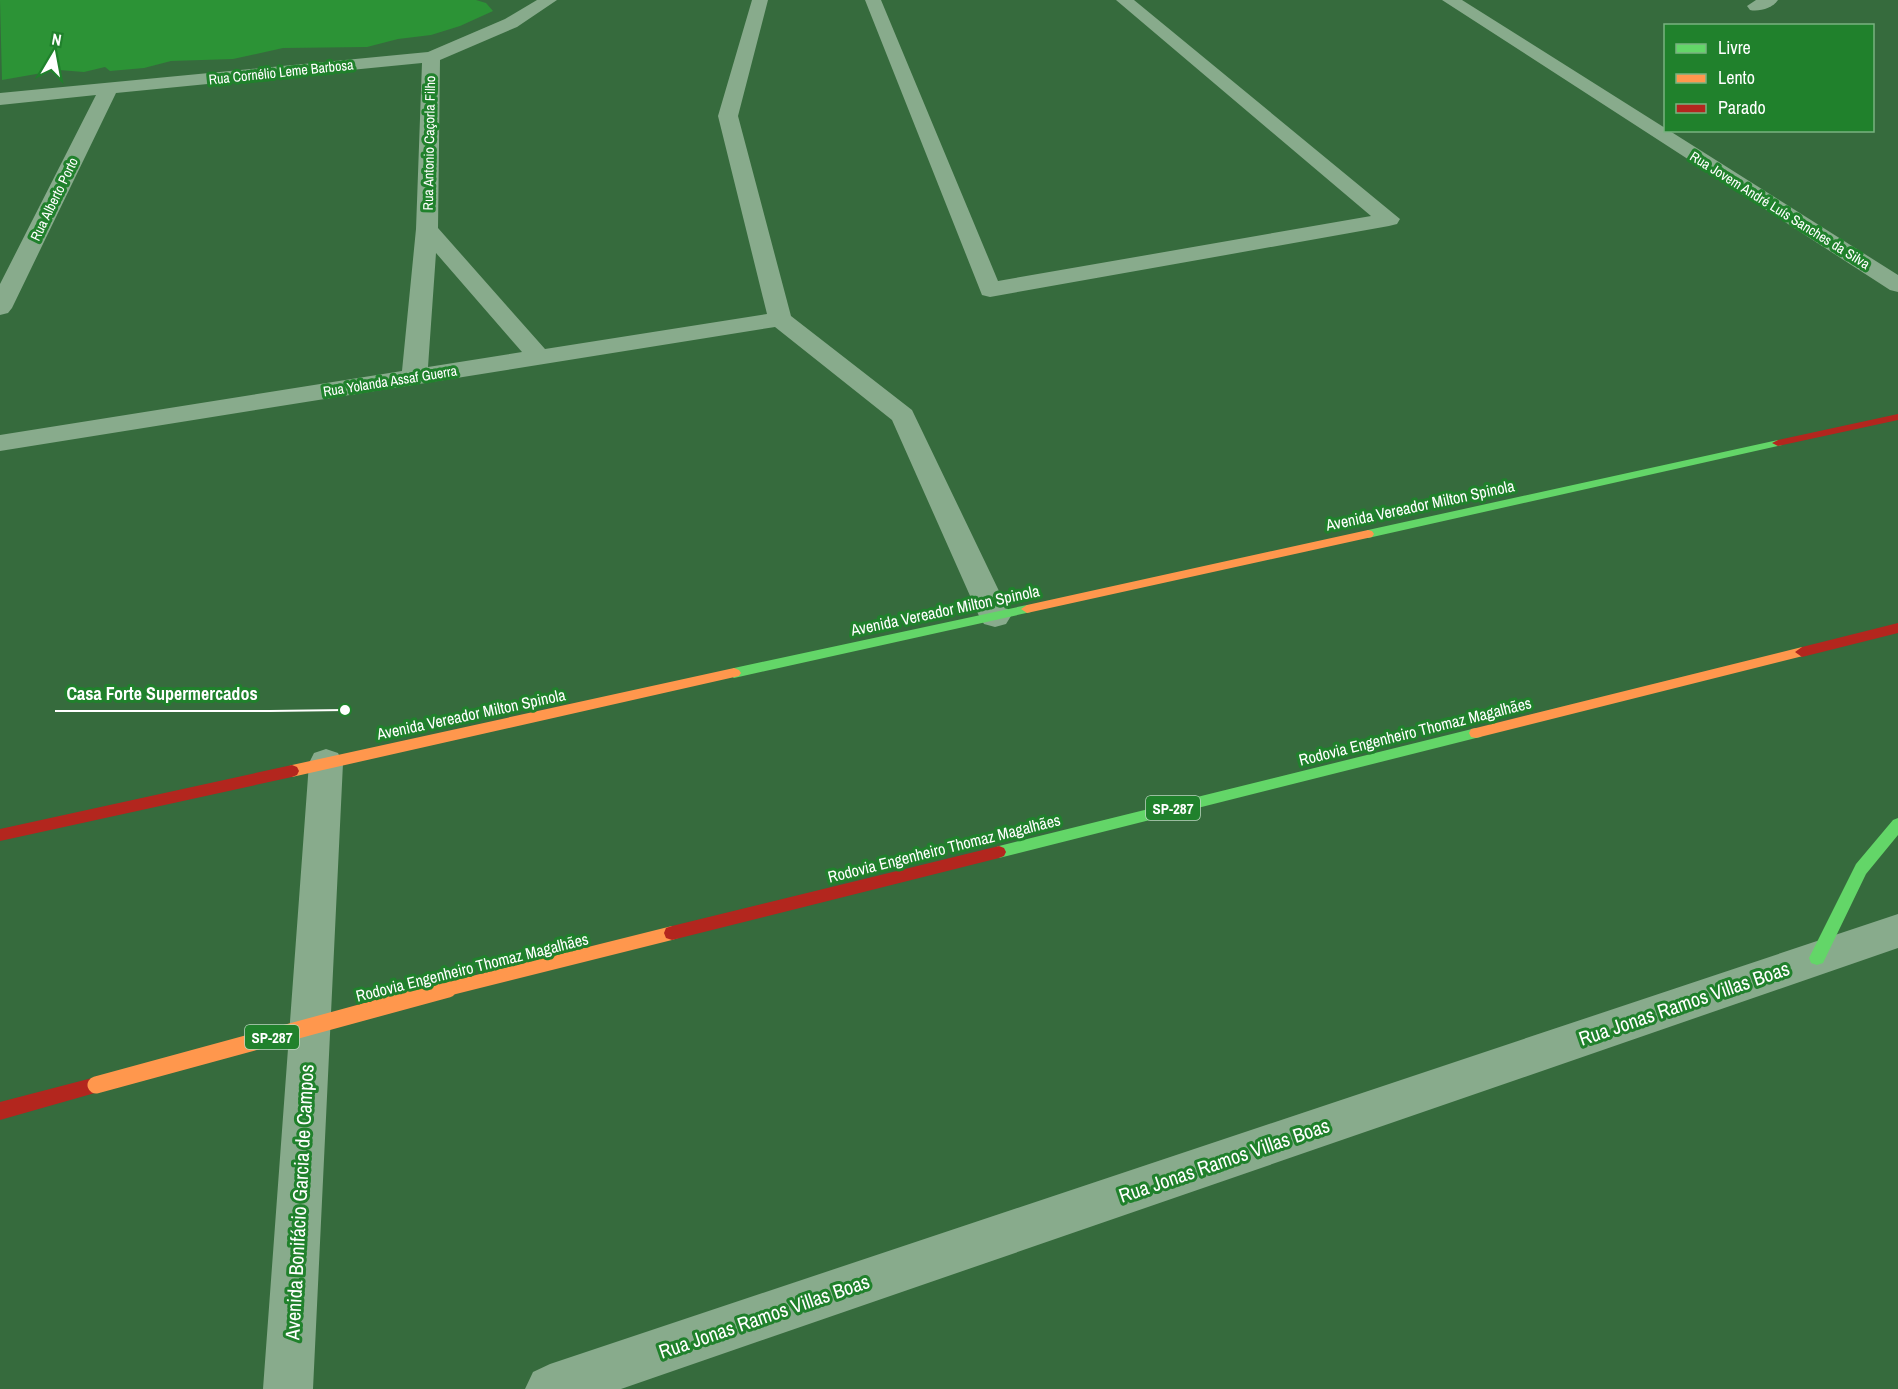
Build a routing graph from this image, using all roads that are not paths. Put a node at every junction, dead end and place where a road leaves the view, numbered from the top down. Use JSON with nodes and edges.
{"nodes":[{"id":1,"x":549,"y":0,"type":"edge"},
{"id":2,"x":760,"y":0,"type":"edge"},
{"id":3,"x":873,"y":0,"type":"edge"},
{"id":4,"x":1124,"y":0,"type":"edge"},
{"id":5,"x":1450,"y":0,"type":"edge"},
{"id":6,"x":431,"y":57,"type":"junction"},
{"id":7,"x":109,"y":88,"type":"junction"},
{"id":8,"x":0,"y":99,"type":"edge"},
{"id":9,"x":427,"y":229,"type":"junction"},
{"id":10,"x":1898,"y":285,"type":"edge"},
{"id":11,"x":0,"y":308,"type":"edge"},
{"id":12,"x":780,"y":319,"type":"junction"},
{"id":13,"x":539,"y":357,"type":"junction"},
{"id":14,"x":414,"y":377,"type":"junction"},
{"id":15,"x":1898,"y":417,"type":"edge"},
{"id":16,"x":0,"y":443,"type":"edge"},
{"id":17,"x":995,"y":616,"type":"junction"},
{"id":18,"x":1898,"y":628,"type":"edge"},
{"id":19,"x":326,"y":763,"type":"junction"},
{"id":20,"x":1898,"y":824,"type":"edge"},
{"id":21,"x":0,"y":835,"type":"edge"},
{"id":22,"x":1898,"y":931,"type":"edge"},
{"id":23,"x":1817,"y":958,"type":"junction"},
{"id":24,"x":0,"y":1111,"type":"edge"},
{"id":25,"x":288,"y":1389,"type":"edge"},
{"id":26,"x":550,"y":1389,"type":"edge"}],
"edges":[{"from":1,"to":6,"type":"street","name":"Rua Cornélio Leme Barbosa"},
{"from":2,"to":12,"type":"street"},
{"from":3,"to":4,"type":"street"},
{"from":5,"to":10,"type":"street","name":"Rua Jovem André Luís Sanches da Silva"},
{"from":6,"to":7,"type":"street","name":"Rua Cornélio Leme Barbosa"},
{"from":6,"to":9,"type":"street","name":"Rua Antonio Caçorla Filho"},
{"from":7,"to":8,"type":"street","name":"Rua Cornélio Leme Barbosa"},
{"from":7,"to":11,"type":"street","name":"Rua Alberto Porto"},
{"from":9,"to":13,"type":"street","name":"Rua Antonio Caçorla Filho"},
{"from":9,"to":14,"type":"street","name":"Rua Antonio Caçorla Filho"},
{"from":12,"to":13,"type":"street","name":"Rua Yolanda Assaf Guerra"},
{"from":12,"to":17,"type":"street"},
{"from":13,"to":14,"type":"street","name":"Rua Yolanda Assaf Guerra"},
{"from":14,"to":16,"type":"street","name":"Rua Yolanda Assaf Guerra"},
{"from":15,"to":17,"type":"street","name":"Avenida Vereador Milton Spinola"},
{"from":17,"to":19,"type":"street","name":"Avenida Vereador Milton Spinola"},
{"from":18,"to":24,"type":"street","name":"Rodovia Engenheiro Thomaz Magalhães","number":"SP-287","bridge":true},
{"from":19,"to":21,"type":"street","name":"Avenida Vereador Milton Spinola"},
{"from":19,"to":25,"type":"street","name":"Avenida Bonifácio Garcia de Campos"},
{"from":20,"to":23,"type":"street"},
{"from":22,"to":23,"type":"street","name":"Rua Jonas Ramos Villas Boas"},
{"from":23,"to":26,"type":"street","name":"Rua Jonas Ramos Villas Boas"}]}
